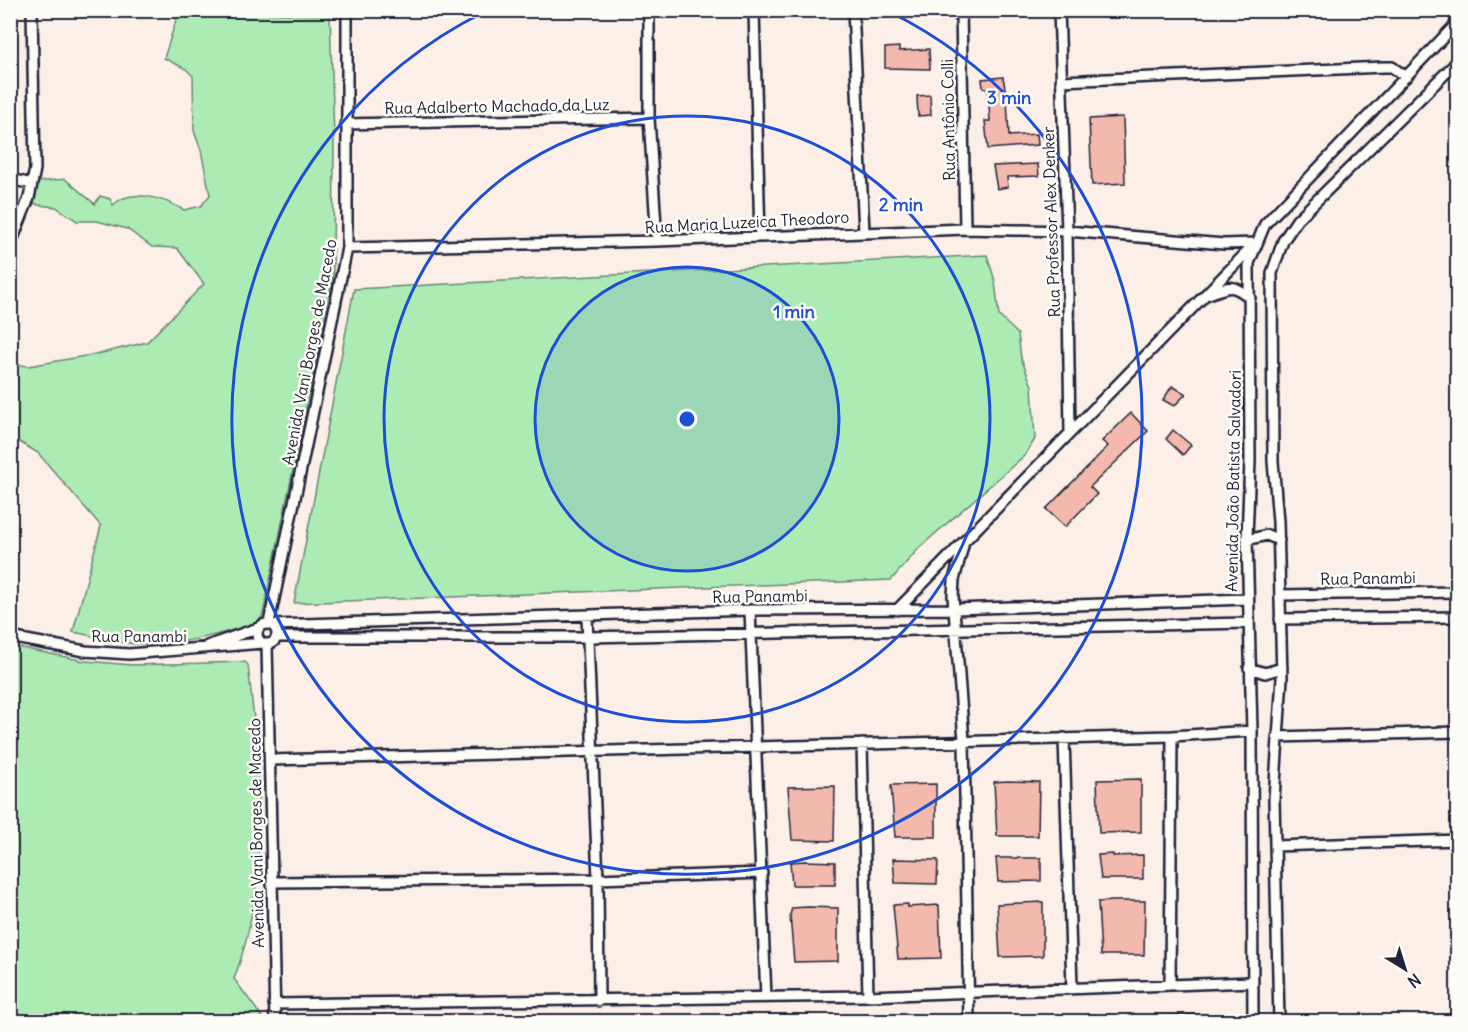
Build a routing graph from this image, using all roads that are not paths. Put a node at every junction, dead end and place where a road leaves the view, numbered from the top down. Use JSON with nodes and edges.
{"nodes":[{"id":1,"x":32,"y":10,"type":"edge"},
{"id":2,"x":346,"y":10,"type":"edge"},
{"id":3,"x":649,"y":10,"type":"edge"},
{"id":4,"x":754,"y":10,"type":"edge"},
{"id":5,"x":853,"y":10,"type":"edge"},
{"id":6,"x":961,"y":10,"type":"edge"},
{"id":7,"x":1059,"y":10,"type":"edge"},
{"id":8,"x":1458,"y":22,"type":"edge"},
{"id":9,"x":1458,"y":61,"type":"edge"},
{"id":10,"x":1406,"y":77,"type":"junction"},
{"id":11,"x":1061,"y":81,"type":"junction"},
{"id":12,"x":649,"y":118,"type":"junction"},
{"id":13,"x":345,"y":124,"type":"junction"},
{"id":14,"x":10,"y":179,"type":"edge"},
{"id":15,"x":32,"y":184,"type":"junction"},
{"id":16,"x":965,"y":229,"type":"junction"},
{"id":17,"x":864,"y":231,"type":"junction"},
{"id":18,"x":1067,"y":231,"type":"junction"},
{"id":19,"x":760,"y":237,"type":"junction"},
{"id":20,"x":657,"y":241,"type":"junction"},
{"id":21,"x":1256,"y":243,"type":"junction"},
{"id":22,"x":10,"y":246,"type":"edge"},
{"id":23,"x":347,"y":248,"type":"junction"},
{"id":24,"x":1204,"y":296,"type":"junction"},
{"id":25,"x":1250,"y":298,"type":"junction"},
{"id":26,"x":1070,"y":432,"type":"junction"},
{"id":27,"x":1247,"y":540,"type":"junction"},
{"id":28,"x":1279,"y":540,"type":"junction"},
{"id":29,"x":964,"y":542,"type":"junction"},
{"id":30,"x":1458,"y":592,"type":"edge"},
{"id":31,"x":1280,"y":595,"type":"junction"},
{"id":32,"x":1247,"y":598,"type":"junction"},
{"id":33,"x":955,"y":609,"type":"junction"},
{"id":34,"x":750,"y":610,"type":"junction"},
{"id":35,"x":897,"y":610,"type":"junction"},
{"id":36,"x":587,"y":617,"type":"junction"},
{"id":37,"x":1458,"y":617,"type":"edge"},
{"id":38,"x":1280,"y":619,"type":"junction"},
{"id":39,"x":1248,"y":623,"type":"junction"},
{"id":40,"x":271,"y":624,"type":"junction"},
{"id":41,"x":258,"y":628,"type":"junction"},
{"id":42,"x":956,"y":629,"type":"junction"},
{"id":43,"x":751,"y":634,"type":"junction"},
{"id":44,"x":10,"y":637,"type":"edge"},
{"id":45,"x":588,"y":637,"type":"junction"},
{"id":46,"x":277,"y":638,"type":"junction"},
{"id":47,"x":265,"y":644,"type":"junction"},
{"id":48,"x":198,"y":650,"type":"junction"},
{"id":49,"x":1249,"y":668,"type":"junction"},
{"id":50,"x":1282,"y":668,"type":"junction"},
{"id":51,"x":1252,"y":731,"type":"junction"},
{"id":52,"x":1458,"y":732,"type":"edge"},
{"id":53,"x":1172,"y":736,"type":"junction"},
{"id":54,"x":1277,"y":737,"type":"junction"},
{"id":55,"x":1064,"y":738,"type":"junction"},
{"id":56,"x":964,"y":741,"type":"junction"},
{"id":57,"x":862,"y":744,"type":"junction"},
{"id":58,"x":756,"y":747,"type":"junction"},
{"id":59,"x":592,"y":752,"type":"junction"},
{"id":60,"x":270,"y":760,"type":"junction"},
{"id":61,"x":1458,"y":840,"type":"edge"},
{"id":62,"x":1275,"y":846,"type":"junction"},
{"id":63,"x":762,"y":873,"type":"junction"},
{"id":64,"x":598,"y":879,"type":"junction"},
{"id":65,"x":272,"y":882,"type":"junction"},
{"id":66,"x":1253,"y":982,"type":"junction"},
{"id":67,"x":1170,"y":985,"type":"junction"},
{"id":68,"x":1072,"y":987,"type":"junction"},
{"id":69,"x":969,"y":993,"type":"junction"},
{"id":70,"x":868,"y":996,"type":"junction"},
{"id":71,"x":766,"y":997,"type":"junction"},
{"id":72,"x":599,"y":1000,"type":"junction"},
{"id":73,"x":274,"y":1004,"type":"junction"},
{"id":74,"x":275,"y":1022,"type":"edge"},
{"id":75,"x":969,"y":1022,"type":"edge"},
{"id":76,"x":1074,"y":1022,"type":"edge"},
{"id":77,"x":1215,"y":1022,"type":"edge"},
{"id":78,"x":1253,"y":1022,"type":"edge"},
{"id":79,"x":1279,"y":1022,"type":"edge"}],
"edges":[{"from":1,"to":15,"type":"street"},
{"from":2,"to":13,"type":"street","name":"Avenida Vani Borges de Macedo"},
{"from":3,"to":12,"type":"street"},
{"from":4,"to":19,"type":"street"},
{"from":5,"to":17,"type":"street"},
{"from":6,"to":16,"type":"street","name":"Rua Antônio Colli"},
{"from":7,"to":11,"type":"street","name":"Rua Professor Alex Denker"},
{"from":8,"to":10,"type":"street","name":"Avenida João Batista Salvadori"},
{"from":9,"to":28,"type":"street"},
{"from":10,"to":11,"type":"street"},
{"from":10,"to":21,"type":"street","name":"Avenida João Batista Salvadori"},
{"from":11,"to":18,"type":"street","name":"Rua Professor Alex Denker"},
{"from":12,"to":13,"type":"street","name":"Rua Adalberto Machado da Luz"},
{"from":12,"to":20,"type":"street"},
{"from":13,"to":23,"type":"street","name":"Avenida Vani Borges de Macedo"},
{"from":14,"to":15,"type":"street"},
{"from":15,"to":22,"type":"street"},
{"from":16,"to":17,"type":"street","name":"Rua Maria Luzeica Theodoro"},
{"from":16,"to":18,"type":"street","name":"Rua Maria Luzeica Theodoro"},
{"from":17,"to":19,"type":"street","name":"Rua Maria Luzeica Theodoro"},
{"from":18,"to":21,"type":"street","name":"Rua Maria Luzeica Theodoro"},
{"from":18,"to":26,"type":"street","name":"Rua Professor Alex Denker"},
{"from":19,"to":20,"type":"street","name":"Rua Maria Luzeica Theodoro"},
{"from":20,"to":23,"type":"street","name":"Rua Maria Luzeica Theodoro"},
{"from":21,"to":24,"type":"street"},
{"from":21,"to":25,"type":"street","name":"Avenida João Batista Salvadori"},
{"from":23,"to":40,"type":"street","name":"Avenida Vani Borges de Macedo"},
{"from":24,"to":25,"type":"street"},
{"from":24,"to":26,"type":"street"},
{"from":25,"to":27,"type":"street","name":"Avenida João Batista Salvadori"},
{"from":26,"to":29,"type":"street"},
{"from":27,"to":28,"type":"street"},
{"from":27,"to":32,"type":"street","name":"Avenida João Batista Salvadori"},
{"from":28,"to":31,"type":"street"},
{"from":29,"to":33,"type":"street"},
{"from":29,"to":35,"type":"street"},
{"from":30,"to":31,"type":"street","name":"Rua Panambi"},
{"from":31,"to":38,"type":"street"},
{"from":32,"to":33,"type":"street","name":"Rua Panambi"},
{"from":32,"to":39,"type":"street","name":"Avenida João Batista Salvadori"},
{"from":33,"to":35,"type":"street","name":"Rua Panambi"},
{"from":33,"to":42,"type":"street"},
{"from":34,"to":35,"type":"street","name":"Rua Panambi"},
{"from":34,"to":36,"type":"street","name":"Rua Panambi"},
{"from":34,"to":43,"type":"street"},
{"from":36,"to":40,"type":"street","name":"Rua Panambi"},
{"from":36,"to":45,"type":"street"},
{"from":37,"to":38,"type":"street"},
{"from":38,"to":50,"type":"street"},
{"from":39,"to":42,"type":"street"},
{"from":39,"to":49,"type":"street","name":"Avenida João Batista Salvadori"},
{"from":40,"to":41,"type":"street"},
{"from":40,"to":46,"type":"street"},
{"from":41,"to":47,"type":"street"},
{"from":41,"to":48,"type":"street","name":"Rua Panambi"},
{"from":42,"to":43,"type":"street"},
{"from":42,"to":56,"type":"street"},
{"from":43,"to":45,"type":"street"},
{"from":43,"to":58,"type":"street"},
{"from":44,"to":48,"type":"street","name":"Rua Panambi"},
{"from":45,"to":46,"type":"street"},
{"from":45,"to":59,"type":"street"},
{"from":46,"to":47,"type":"street"},
{"from":47,"to":48,"type":"street","name":"Rua Panambi"},
{"from":47,"to":60,"type":"street","name":"Avenida Vani Borges de Macedo"},
{"from":49,"to":50,"type":"street"},
{"from":49,"to":51,"type":"street","name":"Avenida João Batista Salvadori"},
{"from":50,"to":54,"type":"street"},
{"from":51,"to":53,"type":"street"},
{"from":51,"to":66,"type":"street","name":"Avenida João Batista Salvadori"},
{"from":52,"to":54,"type":"street"},
{"from":53,"to":55,"type":"street"},
{"from":53,"to":67,"type":"street"},
{"from":54,"to":62,"type":"street"},
{"from":55,"to":56,"type":"street"},
{"from":55,"to":68,"type":"street"},
{"from":56,"to":57,"type":"street"},
{"from":56,"to":69,"type":"street"},
{"from":57,"to":58,"type":"street"},
{"from":57,"to":70,"type":"street"},
{"from":58,"to":59,"type":"street"},
{"from":58,"to":63,"type":"street"},
{"from":59,"to":60,"type":"street"},
{"from":59,"to":64,"type":"street"},
{"from":60,"to":65,"type":"street","name":"Avenida Vani Borges de Macedo"},
{"from":61,"to":62,"type":"street"},
{"from":62,"to":79,"type":"street"},
{"from":63,"to":64,"type":"street"},
{"from":63,"to":71,"type":"street"},
{"from":64,"to":65,"type":"street"},
{"from":64,"to":72,"type":"street"},
{"from":65,"to":73,"type":"street","name":"Avenida Vani Borges de Macedo"},
{"from":66,"to":67,"type":"street"},
{"from":66,"to":78,"type":"street","name":"Avenida João Batista Salvadori"},
{"from":67,"to":68,"type":"street"},
{"from":68,"to":69,"type":"street"},
{"from":69,"to":70,"type":"street"},
{"from":69,"to":75,"type":"street"},
{"from":70,"to":71,"type":"street"},
{"from":71,"to":72,"type":"street"},
{"from":72,"to":73,"type":"street"},
{"from":73,"to":74,"type":"street","name":"Avenida Vani Borges de Macedo"},
{"from":76,"to":77,"type":"lane"}]}
